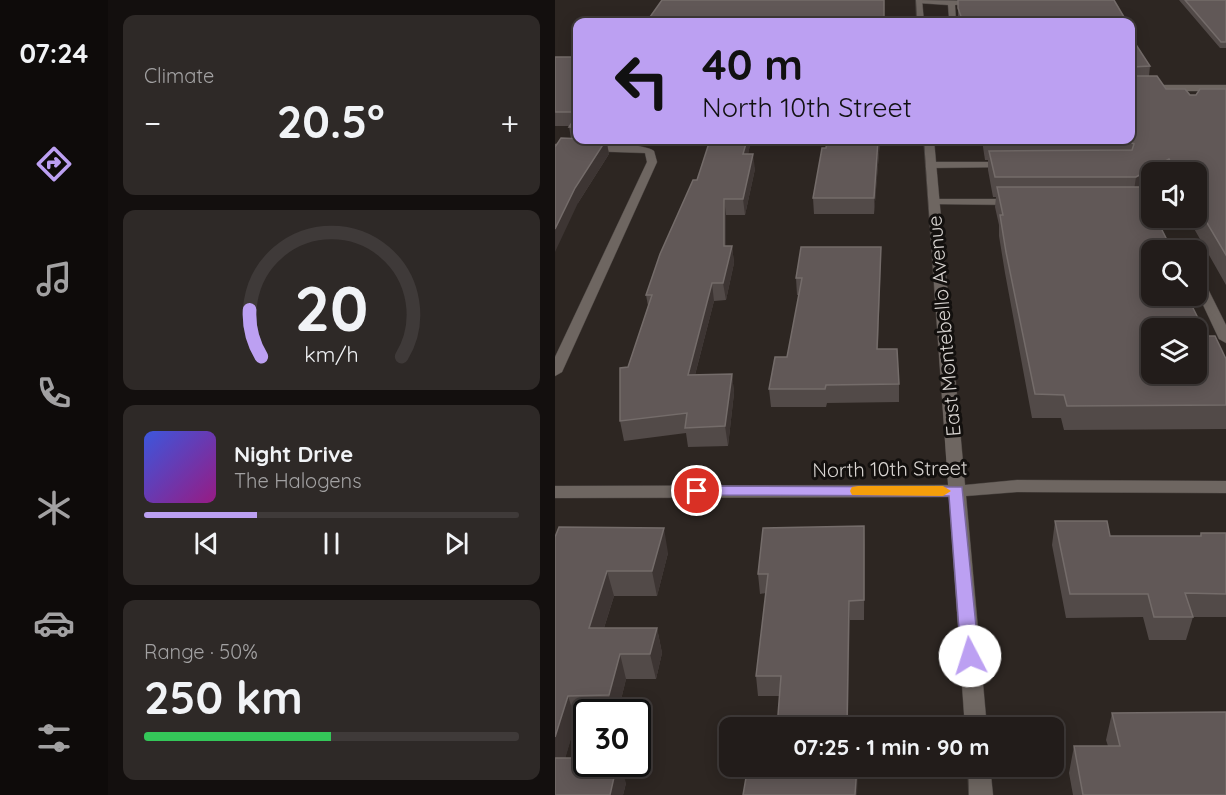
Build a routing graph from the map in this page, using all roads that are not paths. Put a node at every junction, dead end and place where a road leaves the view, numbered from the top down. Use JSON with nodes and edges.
{"nodes":[{"id":1,"x":919,"y":1,"type":"edge"},
{"id":2,"x":951,"y":3,"type":"junction"},
{"id":3,"x":986,"y":3,"type":"edge"},
{"id":4,"x":921,"y":18,"type":"edge"},
{"id":5,"x":953,"y":18,"type":"edge"},
{"id":6,"x":1135,"y":88,"type":"edge"},
{"id":7,"x":1177,"y":88,"type":"junction"},
{"id":8,"x":1226,"y":88,"type":"edge"},
{"id":9,"x":1185,"y":101,"type":"edge"},
{"id":10,"x":929,"y":144,"type":"edge"},
{"id":11,"x":555,"y":147,"type":"edge"},
{"id":12,"x":931,"y":165,"type":"junction"},
{"id":13,"x":1022,"y":165,"type":"edge"},
{"id":14,"x":934,"y":202,"type":"junction"},
{"id":15,"x":1029,"y":202,"type":"edge"},
{"id":16,"x":1207,"y":300,"type":"edge"},
{"id":17,"x":1226,"y":339,"type":"edge"},
{"id":18,"x":555,"y":372,"type":"edge"},
{"id":19,"x":1226,"y":487,"type":"edge"},
{"id":20,"x":957,"y":491,"type":"junction"},
{"id":21,"x":555,"y":492,"type":"edge"},
{"id":22,"x":975,"y":717,"type":"edge"},
{"id":23,"x":980,"y":777,"type":"edge"},
{"id":24,"x":981,"y":795,"type":"edge"}],
"edges":[{"from":1,"to":2,"type":"street"},
{"from":1,"to":4,"type":"street"},
{"from":2,"to":3,"type":"street"},
{"from":2,"to":5,"type":"street"},
{"from":6,"to":7,"type":"street"},
{"from":7,"to":8,"type":"street"},
{"from":7,"to":9,"type":"street"},
{"from":10,"to":12,"type":"street","name":"East Montebello Avenue"},
{"from":11,"to":18,"type":"street"},
{"from":12,"to":13,"type":"street"},
{"from":12,"to":14,"type":"street","name":"East Montebello Avenue"},
{"from":14,"to":15,"type":"street"},
{"from":14,"to":20,"type":"street","name":"East Montebello Avenue"},
{"from":16,"to":17,"type":"street"},
{"from":19,"to":20,"type":"street","name":"North 10th Street"},
{"from":20,"to":21,"type":"street","name":"North 10th Street"},
{"from":20,"to":22,"type":"street","name":"East Montebello Avenue"},
{"from":23,"to":24,"type":"street"}]}
